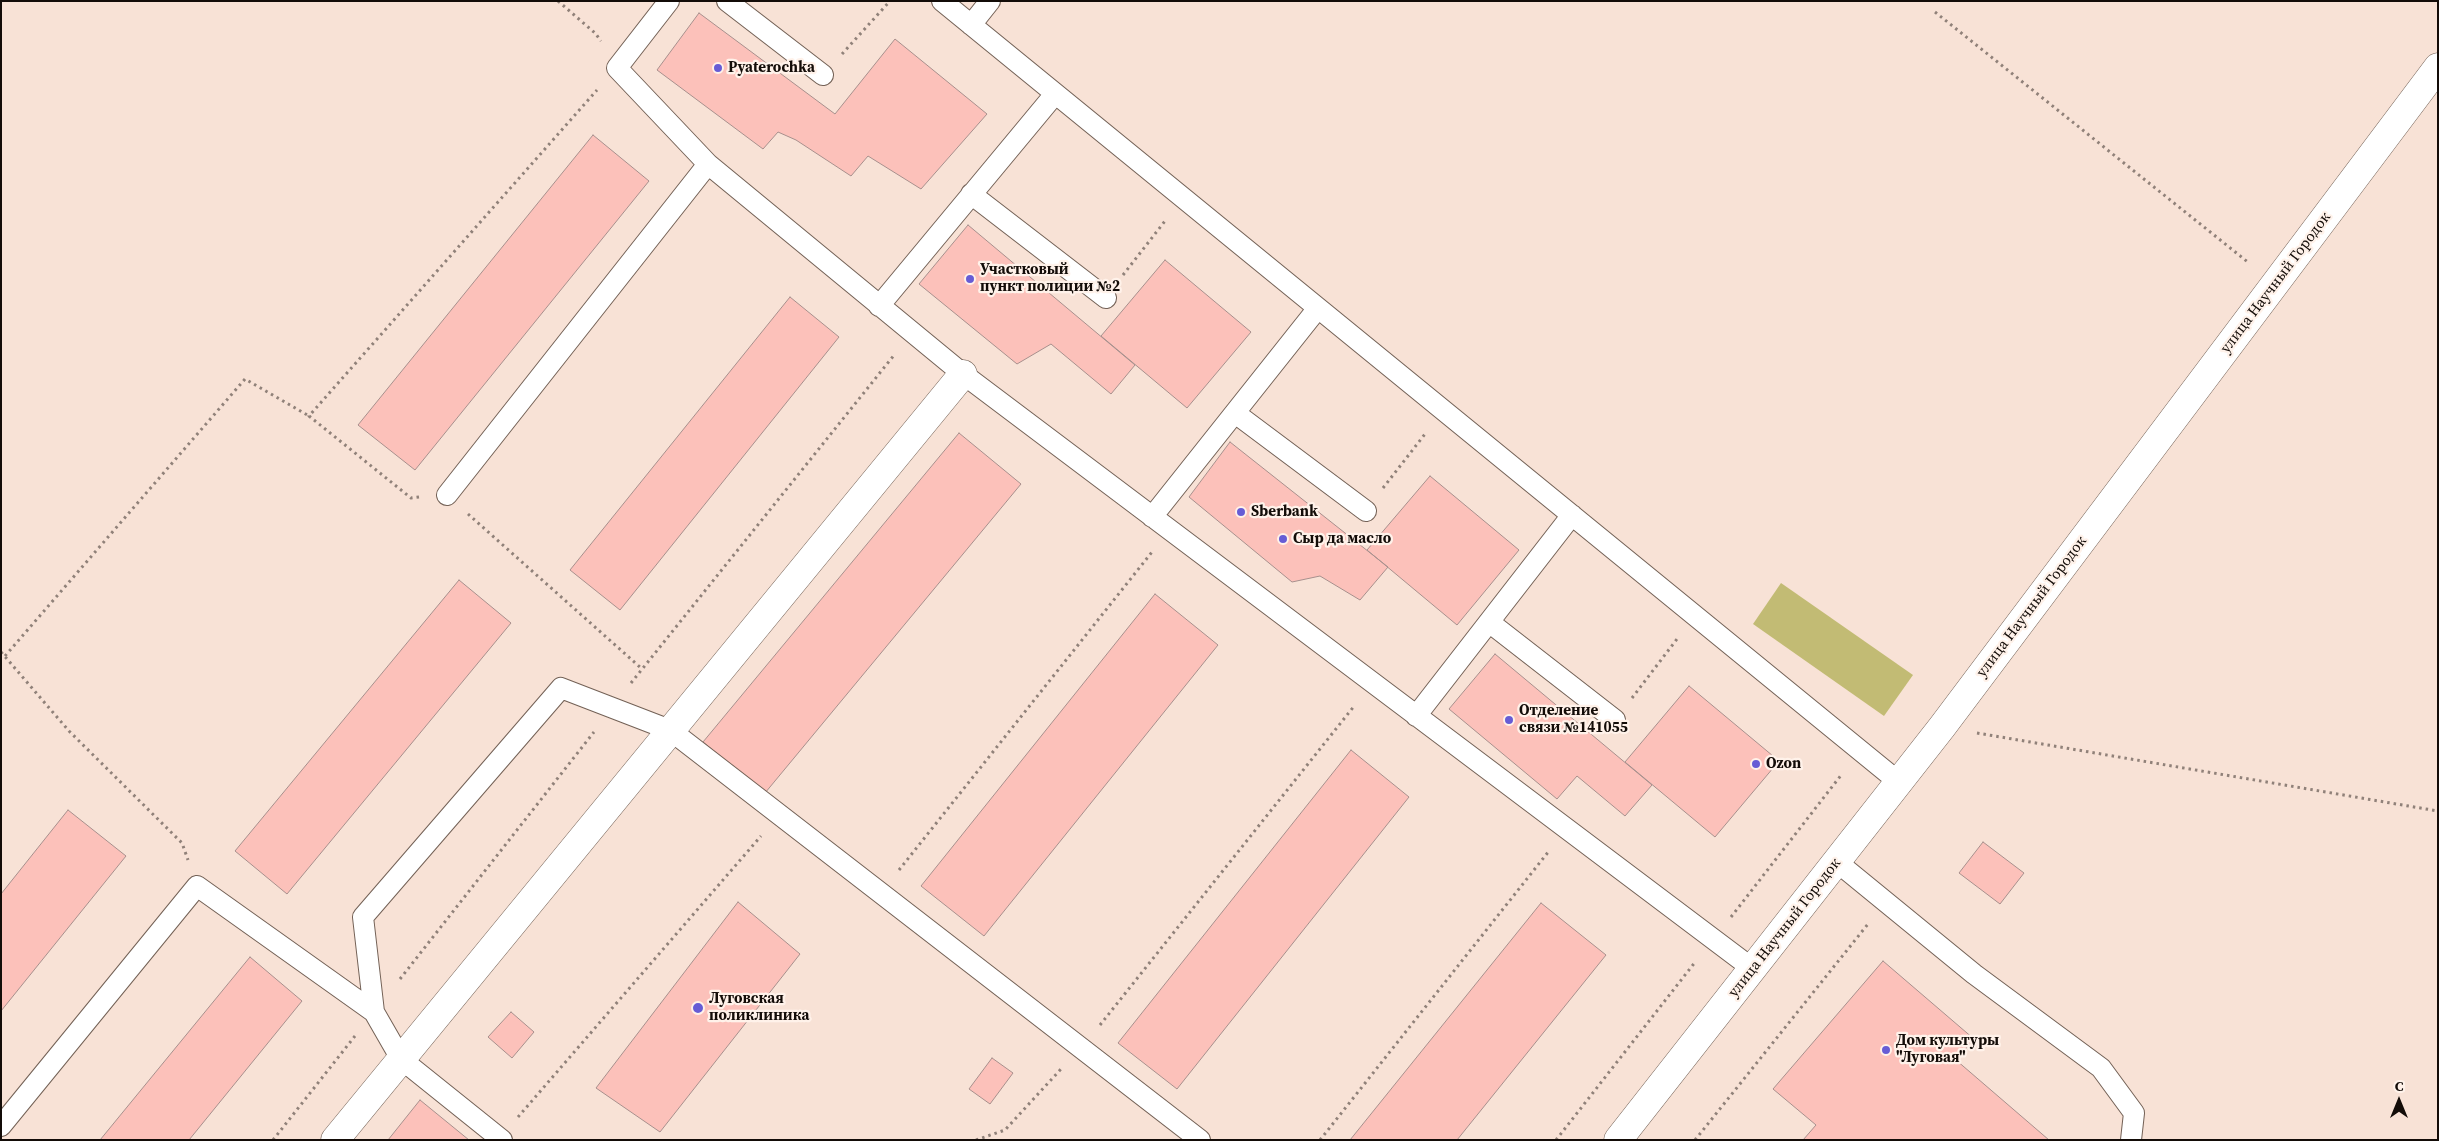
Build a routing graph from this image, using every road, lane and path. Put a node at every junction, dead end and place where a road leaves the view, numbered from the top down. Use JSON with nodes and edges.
{"nodes":[{"id":1,"x":558,"y":1,"type":"edge"},
{"id":2,"x":669,"y":1,"type":"edge"},
{"id":3,"x":727,"y":1,"type":"edge"},
{"id":4,"x":890,"y":1,"type":"edge"},
{"id":5,"x":942,"y":1,"type":"edge"},
{"id":6,"x":990,"y":1,"type":"edge"},
{"id":7,"x":1935,"y":12,"type":"dead end"},
{"id":8,"x":971,"y":25,"type":"junction"},
{"id":9,"x":2438,"y":67,"type":"edge"},
{"id":10,"x":617,"y":68,"type":"junction"},
{"id":11,"x":823,"y":75,"type":"joint"},
{"id":12,"x":1055,"y":94,"type":"junction"},
{"id":13,"x":708,"y":164,"type":"junction"},
{"id":14,"x":972,"y":194,"type":"junction"},
{"id":15,"x":1183,"y":198,"type":"junction"},
{"id":16,"x":2275,"y":284,"type":"junction"},
{"id":17,"x":1106,"y":298,"type":"joint"},
{"id":18,"x":879,"y":306,"type":"junction"},
{"id":19,"x":1318,"y":308,"type":"junction"},
{"id":20,"x":912,"y":332,"type":"junction"},
{"id":21,"x":963,"y":374,"type":"junction"},
{"id":22,"x":1443,"y":411,"type":"junction"},
{"id":23,"x":1235,"y":413,"type":"junction"},
{"id":24,"x":309,"y":416,"type":"junction"},
{"id":25,"x":447,"y":495,"type":"junction"},
{"id":26,"x":1366,"y":510,"type":"joint"},
{"id":27,"x":1572,"y":515,"type":"junction"},
{"id":28,"x":1152,"y":517,"type":"junction"},
{"id":29,"x":1169,"y":530,"type":"junction"},
{"id":30,"x":1695,"y":616,"type":"junction"},
{"id":31,"x":1489,"y":622,"type":"junction"},
{"id":32,"x":1,"y":652,"type":"edge"},
{"id":33,"x":5,"y":656,"type":"junction"},
{"id":34,"x":641,"y":668,"type":"junction"},
{"id":35,"x":1372,"y":683,"type":"junction"},
{"id":36,"x":612,"y":709,"type":"junction"},
{"id":37,"x":1416,"y":716,"type":"junction"},
{"id":38,"x":1615,"y":720,"type":"joint"},
{"id":39,"x":1942,"y":727,"type":"junction"},
{"id":40,"x":670,"y":730,"type":"junction"},
{"id":41,"x":1861,"y":751,"type":"junction"},
{"id":42,"x":1900,"y":783,"type":"junction"},
{"id":43,"x":2438,"y":811,"type":"edge"},
{"id":44,"x":780,"y":815,"type":"junction"},
{"id":45,"x":1566,"y":829,"type":"junction"},
{"id":46,"x":1837,"y":862,"type":"junction"},
{"id":47,"x":197,"y":886,"type":"junction"},
{"id":48,"x":881,"y":893,"type":"junction"},
{"id":49,"x":1886,"y":902,"type":"junction"},
{"id":50,"x":1713,"y":940,"type":"junction"},
{"id":51,"x":1753,"y":969,"type":"junction"},
{"id":52,"x":374,"y":1012,"type":"junction"},
{"id":53,"x":1081,"y":1048,"type":"junction"},
{"id":54,"x":401,"y":1059,"type":"junction"},
{"id":55,"x":1,"y":1126,"type":"edge"},
{"id":56,"x":501,"y":1139,"type":"edge"},
{"id":57,"x":273,"y":1140,"type":"edge"},
{"id":58,"x":335,"y":1140,"type":"edge"},
{"id":59,"x":976,"y":1140,"type":"edge"},
{"id":60,"x":1200,"y":1140,"type":"edge"},
{"id":61,"x":1320,"y":1140,"type":"edge"},
{"id":62,"x":1556,"y":1140,"type":"edge"},
{"id":63,"x":1618,"y":1140,"type":"edge"},
{"id":64,"x":1695,"y":1140,"type":"edge"},
{"id":65,"x":2131,"y":1140,"type":"edge"}],
"edges":[{"from":1,"to":10,"type":"path"},
{"from":2,"to":10,"type":"lane"},
{"from":3,"to":11,"type":"lane"},
{"from":4,"to":11,"type":"path"},
{"from":5,"to":8,"type":"lane"},
{"from":6,"to":8,"type":"lane"},
{"from":7,"to":16,"type":"path"},
{"from":8,"to":12,"type":"lane"},
{"from":9,"to":16,"type":"street","name":"улица Научный Городок"},
{"from":10,"to":13,"type":"lane"},
{"from":10,"to":24,"type":"path"},
{"from":12,"to":14,"type":"lane"},
{"from":12,"to":15,"type":"lane"},
{"from":13,"to":18,"type":"lane"},
{"from":13,"to":25,"type":"lane"},
{"from":14,"to":17,"type":"lane"},
{"from":14,"to":18,"type":"lane"},
{"from":15,"to":17,"type":"path"},
{"from":15,"to":19,"type":"lane"},
{"from":16,"to":39,"type":"street","name":"улица Научный Городок"},
{"from":18,"to":20,"type":"lane"},
{"from":19,"to":22,"type":"lane"},
{"from":19,"to":23,"type":"lane"},
{"from":20,"to":21,"type":"lane"},
{"from":20,"to":34,"type":"path"},
{"from":21,"to":28,"type":"lane"},
{"from":21,"to":40,"type":"street"},
{"from":22,"to":26,"type":"path"},
{"from":22,"to":27,"type":"lane"},
{"from":23,"to":26,"type":"lane"},
{"from":23,"to":28,"type":"lane"},
{"from":24,"to":25,"type":"path"},
{"from":24,"to":33,"type":"path"},
{"from":25,"to":34,"type":"path"},
{"from":27,"to":30,"type":"lane"},
{"from":27,"to":31,"type":"lane"},
{"from":28,"to":29,"type":"lane"},
{"from":29,"to":35,"type":"lane"},
{"from":29,"to":48,"type":"path"},
{"from":30,"to":38,"type":"path"},
{"from":30,"to":41,"type":"lane"},
{"from":31,"to":37,"type":"lane"},
{"from":31,"to":38,"type":"lane"},
{"from":32,"to":33,"type":"path"},
{"from":33,"to":47,"type":"path"},
{"from":34,"to":36,"type":"path"},
{"from":35,"to":37,"type":"lane"},
{"from":35,"to":53,"type":"path"},
{"from":36,"to":40,"type":"lane"},
{"from":36,"to":52,"type":"path"},
{"from":36,"to":52,"type":"lane"},
{"from":37,"to":45,"type":"lane"},
{"from":39,"to":42,"type":"street","name":"улица Научный Городок"},
{"from":39,"to":43,"type":"path"},
{"from":40,"to":44,"type":"lane"},
{"from":40,"to":54,"type":"street"},
{"from":41,"to":42,"type":"lane"},
{"from":41,"to":50,"type":"path"},
{"from":42,"to":46,"type":"street","name":"улица Научный Городок"},
{"from":44,"to":48,"type":"lane"},
{"from":44,"to":56,"type":"path"},
{"from":45,"to":50,"type":"lane"},
{"from":45,"to":61,"type":"path"},
{"from":46,"to":49,"type":"lane"},
{"from":46,"to":51,"type":"street","name":"улица Научный Городок"},
{"from":47,"to":52,"type":"lane"},
{"from":47,"to":55,"type":"lane"},
{"from":48,"to":53,"type":"lane"},
{"from":49,"to":64,"type":"path"},
{"from":49,"to":65,"type":"lane"},
{"from":50,"to":51,"type":"lane"},
{"from":50,"to":62,"type":"path"},
{"from":51,"to":63,"type":"street","name":"улица Научный Городок"},
{"from":52,"to":54,"type":"lane"},
{"from":52,"to":57,"type":"path"},
{"from":53,"to":59,"type":"path"},
{"from":53,"to":60,"type":"lane"},
{"from":54,"to":56,"type":"lane"},
{"from":54,"to":58,"type":"street"}]}
